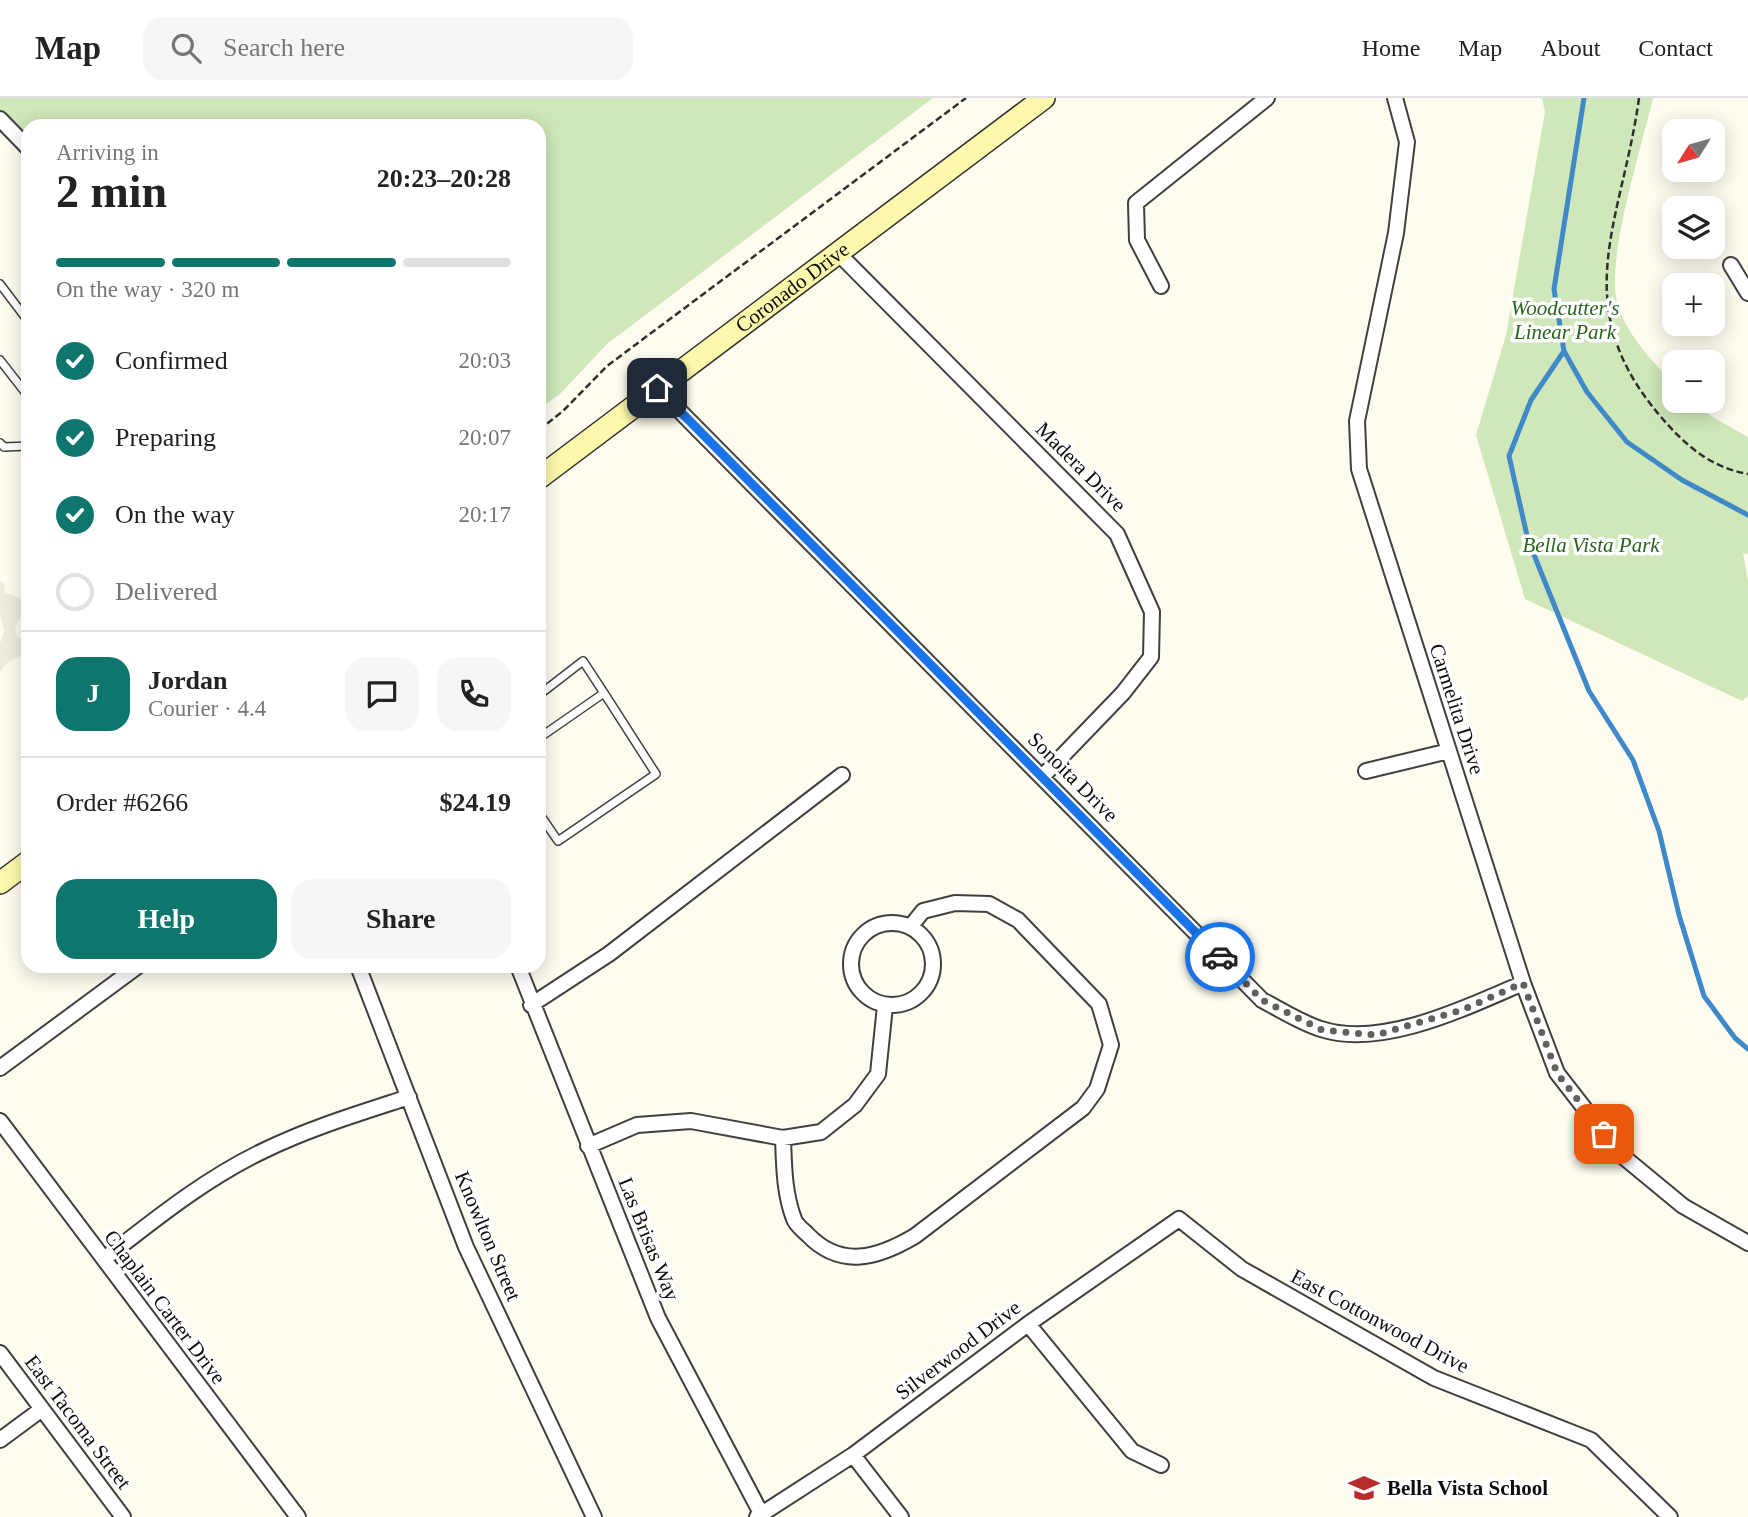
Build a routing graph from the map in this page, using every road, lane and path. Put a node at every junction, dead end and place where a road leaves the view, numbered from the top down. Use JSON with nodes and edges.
{"nodes":[{"id":1,"x":966,"y":98,"type":"edge"},
{"id":2,"x":1044,"y":98,"type":"edge"},
{"id":3,"x":1268,"y":98,"type":"edge"},
{"id":4,"x":1395,"y":98,"type":"edge"},
{"id":5,"x":1639,"y":98,"type":"edge"},
{"id":6,"x":0,"y":119,"type":"edge"},
{"id":7,"x":21,"y":141,"type":"edge"},
{"id":8,"x":838,"y":253,"type":"junction"},
{"id":9,"x":1731,"y":265,"type":"dead end"},
{"id":10,"x":0,"y":284,"type":"edge"},
{"id":11,"x":1161,"y":286,"type":"dead end"},
{"id":12,"x":1748,"y":292,"type":"edge"},
{"id":13,"x":21,"y":312,"type":"edge"},
{"id":14,"x":0,"y":360,"type":"edge"},
{"id":15,"x":21,"y":387,"type":"edge"},
{"id":16,"x":657,"y":388,"type":"junction"},
{"id":17,"x":546,"y":424,"type":"edge"},
{"id":18,"x":0,"y":443,"type":"edge"},
{"id":19,"x":21,"y":446,"type":"edge"},
{"id":20,"x":546,"y":473,"type":"edge"},
{"id":21,"x":1748,"y":474,"type":"edge"},
{"id":22,"x":546,"y":690,"type":"edge"},
{"id":23,"x":604,"y":693,"type":"junction"},
{"id":24,"x":546,"y":733,"type":"edge"},
{"id":25,"x":1449,"y":751,"type":"junction"},
{"id":26,"x":1366,"y":771,"type":"dead end"},
{"id":27,"x":842,"y":775,"type":"dead end"},
{"id":28,"x":1043,"y":776,"type":"junction"},
{"id":29,"x":546,"y":823,"type":"edge"},
{"id":30,"x":21,"y":867,"type":"edge"},
{"id":31,"x":0,"y":883,"type":"edge"},
{"id":32,"x":911,"y":926,"type":"junction"},
{"id":33,"x":129,"y":973,"type":"edge"},
{"id":34,"x":361,"y":973,"type":"edge"},
{"id":35,"x":520,"y":973,"type":"edge"},
{"id":36,"x":1523,"y":983,"type":"junction"},
{"id":37,"x":531,"y":1005,"type":"junction"},
{"id":38,"x":885,"y":1006,"type":"junction"},
{"id":39,"x":0,"y":1068,"type":"edge"},
{"id":40,"x":409,"y":1097,"type":"junction"},
{"id":41,"x":0,"y":1121,"type":"edge"},
{"id":42,"x":783,"y":1138,"type":"junction"},
{"id":43,"x":588,"y":1146,"type":"junction"},
{"id":44,"x":1179,"y":1219,"type":"joint"},
{"id":45,"x":1748,"y":1243,"type":"edge"},
{"id":46,"x":104,"y":1259,"type":"junction"},
{"id":47,"x":1028,"y":1324,"type":"junction"},
{"id":48,"x":0,"y":1353,"type":"edge"},
{"id":49,"x":42,"y":1409,"type":"junction"},
{"id":50,"x":0,"y":1440,"type":"edge"},
{"id":51,"x":853,"y":1455,"type":"junction"},
{"id":52,"x":1161,"y":1465,"type":"dead end"},
{"id":53,"x":761,"y":1516,"type":"edge"},
{"id":54,"x":123,"y":1517,"type":"edge"},
{"id":55,"x":298,"y":1517,"type":"edge"},
{"id":56,"x":594,"y":1517,"type":"edge"},
{"id":57,"x":901,"y":1517,"type":"edge"},
{"id":58,"x":1670,"y":1517,"type":"edge"}],
"edges":[{"from":1,"to":17,"type":"path"},
{"from":2,"to":8,"type":"street","name":"Coronado Drive"},
{"from":3,"to":11,"type":"street"},
{"from":4,"to":25,"type":"street","name":"Carmelita Drive"},
{"from":5,"to":21,"type":"path"},
{"from":6,"to":7,"type":"street"},
{"from":8,"to":16,"type":"street","name":"Coronado Drive"},
{"from":8,"to":28,"type":"street","name":"Madera Drive"},
{"from":9,"to":12,"type":"street"},
{"from":10,"to":13,"type":"lane"},
{"from":14,"to":15,"type":"lane"},
{"from":16,"to":20,"type":"street","name":"Coronado Drive"},
{"from":16,"to":28,"type":"street","name":"Sonoita Drive"},
{"from":18,"to":19,"type":"lane"},
{"from":22,"to":23,"type":"lane"},
{"from":23,"to":24,"type":"lane"},
{"from":23,"to":29,"type":"lane"},
{"from":25,"to":26,"type":"street"},
{"from":25,"to":36,"type":"street","name":"Carmelita Drive"},
{"from":27,"to":37,"type":"street"},
{"from":28,"to":36,"type":"street","name":"Sonoita Drive"},
{"from":30,"to":31,"type":"street"},
{"from":32,"to":38,"type":"street"},
{"from":32,"to":38,"type":"street"},
{"from":32,"to":42,"type":"street"},
{"from":33,"to":39,"type":"street"},
{"from":34,"to":40,"type":"street","name":"Knowlton Street"},
{"from":35,"to":37,"type":"street","name":"Las Brisas Way"},
{"from":36,"to":45,"type":"street","name":"Carmelita Drive"},
{"from":37,"to":43,"type":"street","name":"Las Brisas Way"},
{"from":38,"to":42,"type":"street"},
{"from":40,"to":46,"type":"street"},
{"from":40,"to":56,"type":"street","name":"Knowlton Street"},
{"from":41,"to":46,"type":"street","name":"Chaplain Carter Drive"},
{"from":42,"to":43,"type":"street"},
{"from":43,"to":53,"type":"street","name":"Las Brisas Way"},
{"from":44,"to":47,"type":"street","name":"Silverwood Drive"},
{"from":44,"to":58,"type":"street","name":"East Cottonwood Drive"},
{"from":46,"to":55,"type":"street","name":"Chaplain Carter Drive"},
{"from":47,"to":51,"type":"street","name":"Silverwood Drive"},
{"from":47,"to":52,"type":"street"},
{"from":48,"to":49,"type":"street","name":"East Tacoma Street"},
{"from":49,"to":50,"type":"street"},
{"from":49,"to":54,"type":"street","name":"East Tacoma Street"},
{"from":51,"to":53,"type":"street","name":"Silverwood Drive"},
{"from":51,"to":57,"type":"street"}]}
